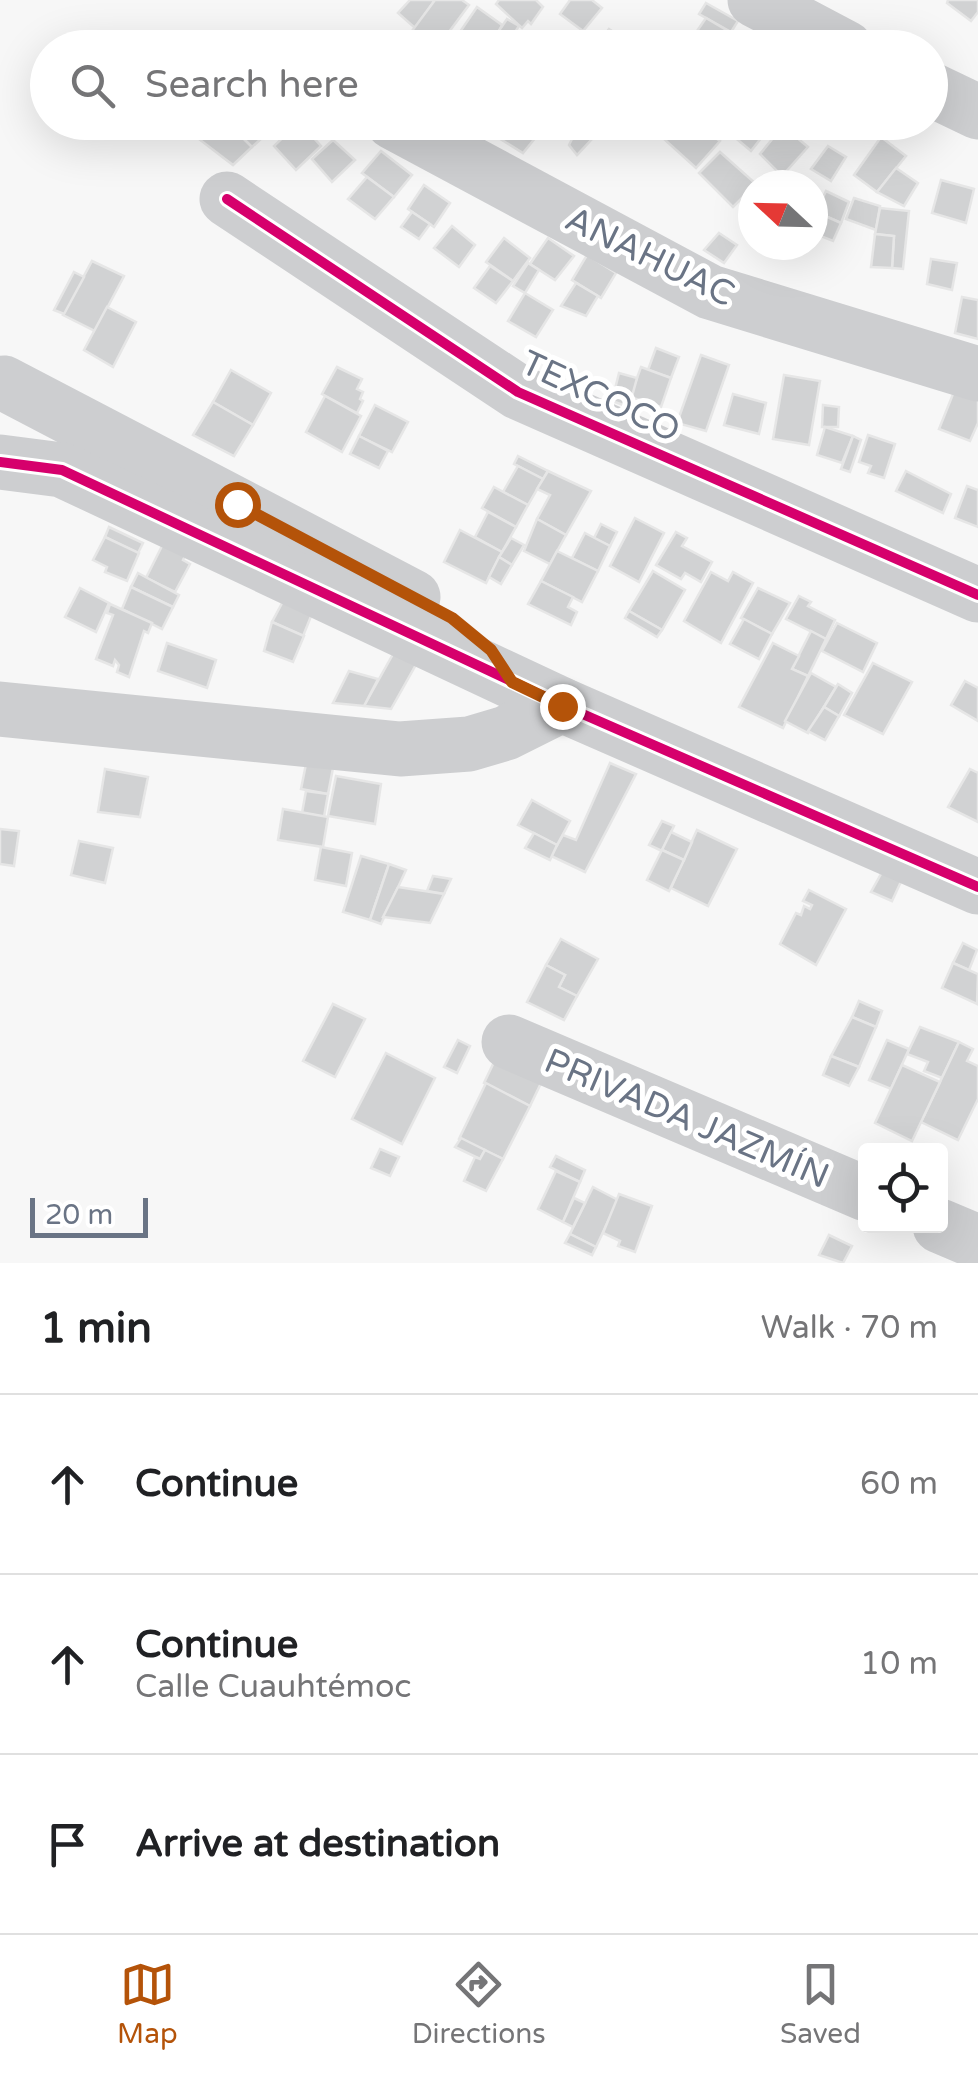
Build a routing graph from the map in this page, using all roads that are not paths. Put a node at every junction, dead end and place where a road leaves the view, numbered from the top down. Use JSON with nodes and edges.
{"nodes":[{"id":1,"x":755,"y":0,"type":"edge"},
{"id":2,"x":812,"y":30,"type":"edge"},
{"id":3,"x":948,"y":98,"type":"edge"},
{"id":4,"x":978,"y":112,"type":"edge"},
{"id":5,"x":427,"y":140,"type":"edge"},
{"id":6,"x":226,"y":198,"type":"dead end"},
{"id":7,"x":978,"y":374,"type":"edge"},
{"id":8,"x":4,"y":383,"type":"dead end"},
{"id":9,"x":0,"y":462,"type":"edge"},
{"id":10,"x":978,"y":595,"type":"edge"},
{"id":11,"x":512,"y":682,"type":"junction"},
{"id":12,"x":562,"y":706,"type":"junction"},
{"id":13,"x":0,"y":709,"type":"edge"},
{"id":14,"x":978,"y":887,"type":"edge"},
{"id":15,"x":509,"y":1042,"type":"dead end"},
{"id":16,"x":858,"y":1191,"type":"edge"},
{"id":17,"x":948,"y":1229,"type":"edge"},
{"id":18,"x":978,"y":1242,"type":"edge"}],
"edges":[{"from":1,"to":2,"type":"street"},
{"from":3,"to":4,"type":"street"},
{"from":5,"to":7,"type":"street","name":"ANAHUAC"},
{"from":6,"to":10,"type":"street","name":"TEXCOCO"},
{"from":8,"to":11,"type":"street"},
{"from":9,"to":11,"type":"street"},
{"from":11,"to":12,"type":"street"},
{"from":12,"to":13,"type":"street"},
{"from":12,"to":14,"type":"street"},
{"from":15,"to":16,"type":"street","name":"PRIVADA JAZMÍN"},
{"from":17,"to":18,"type":"street"}]}
